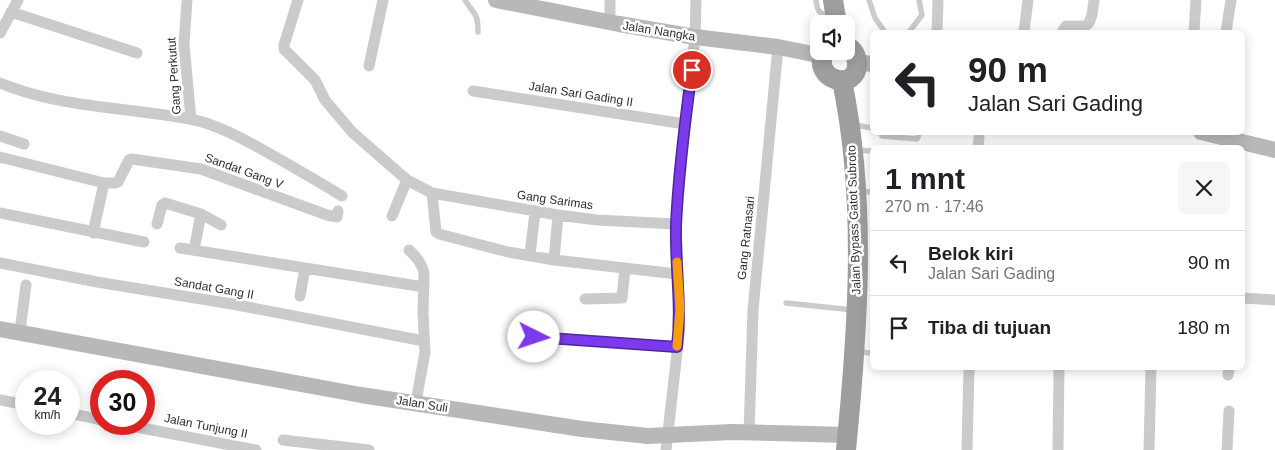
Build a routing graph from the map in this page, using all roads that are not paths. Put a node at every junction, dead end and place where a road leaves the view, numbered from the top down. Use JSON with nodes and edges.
{"nodes":[{"id":1,"x":18,"y":0,"type":"edge"},
{"id":2,"x":187,"y":0,"type":"edge"},
{"id":3,"x":298,"y":0,"type":"edge"},
{"id":4,"x":383,"y":0,"type":"edge"},
{"id":5,"x":465,"y":0,"type":"edge"},
{"id":6,"x":496,"y":0,"type":"edge"},
{"id":7,"x":610,"y":0,"type":"edge"},
{"id":8,"x":696,"y":0,"type":"edge"},
{"id":9,"x":816,"y":0,"type":"edge"},
{"id":10,"x":869,"y":0,"type":"edge"},
{"id":11,"x":919,"y":0,"type":"edge"},
{"id":12,"x":938,"y":0,"type":"edge"},
{"id":13,"x":1028,"y":0,"type":"edge"},
{"id":14,"x":1094,"y":0,"type":"edge"},
{"id":15,"x":1196,"y":0,"type":"edge"},
{"id":16,"x":1231,"y":0,"type":"edge"},
{"id":17,"x":533,"y":4,"type":"edge"},
{"id":18,"x":11,"y":12,"type":"junction"},
{"id":19,"x":835,"y":13,"type":"edge"},
{"id":20,"x":610,"y":22,"type":"junction"},
{"id":21,"x":884,"y":30,"type":"edge"},
{"id":22,"x":911,"y":30,"type":"edge"},
{"id":23,"x":937,"y":30,"type":"edge"},
{"id":24,"x":1024,"y":30,"type":"edge"},
{"id":25,"x":1063,"y":30,"type":"edge"},
{"id":26,"x":1194,"y":30,"type":"edge"},
{"id":27,"x":1226,"y":30,"type":"edge"},
{"id":28,"x":478,"y":32,"type":"dead end"},
{"id":29,"x":0,"y":33,"type":"edge"},
{"id":30,"x":695,"y":37,"type":"junction"},
{"id":31,"x":778,"y":47,"type":"junction"},
{"id":32,"x":810,"y":52,"type":"edge"},
{"id":33,"x":137,"y":53,"type":"dead end"},
{"id":34,"x":859,"y":57,"type":"edge"},
{"id":35,"x":822,"y":60,"type":"edge"},
{"id":36,"x":369,"y":66,"type":"dead end"},
{"id":37,"x":842,"y":81,"type":"junction"},
{"id":38,"x":0,"y":83,"type":"edge"},
{"id":39,"x":473,"y":91,"type":"dead end"},
{"id":40,"x":191,"y":119,"type":"junction"},
{"id":41,"x":685,"y":124,"type":"junction"},
{"id":42,"x":849,"y":125,"type":"junction"},
{"id":43,"x":870,"y":128,"type":"edge"},
{"id":44,"x":883,"y":135,"type":"edge"},
{"id":45,"x":919,"y":135,"type":"edge"},
{"id":46,"x":1212,"y":135,"type":"edge"},
{"id":47,"x":0,"y":136,"type":"edge"},
{"id":48,"x":24,"y":144,"type":"dead end"},
{"id":49,"x":852,"y":150,"type":"junction"},
{"id":50,"x":870,"y":150,"type":"edge"},
{"id":51,"x":1275,"y":150,"type":"edge"},
{"id":52,"x":0,"y":157,"type":"edge"},
{"id":53,"x":407,"y":180,"type":"junction"},
{"id":54,"x":104,"y":183,"type":"junction"},
{"id":55,"x":864,"y":191,"type":"edge"},
{"id":56,"x":432,"y":194,"type":"junction"},
{"id":57,"x":342,"y":196,"type":"dead end"},
{"id":58,"x":338,"y":211,"type":"dead end"},
{"id":59,"x":535,"y":212,"type":"junction"},
{"id":60,"x":0,"y":214,"type":"edge"},
{"id":61,"x":201,"y":214,"type":"junction"},
{"id":62,"x":558,"y":215,"type":"junction"},
{"id":63,"x":392,"y":216,"type":"dead end"},
{"id":64,"x":157,"y":224,"type":"dead end"},
{"id":65,"x":676,"y":224,"type":"junction"},
{"id":66,"x":221,"y":225,"type":"dead end"},
{"id":67,"x":93,"y":233,"type":"junction"},
{"id":68,"x":144,"y":242,"type":"dead end"},
{"id":69,"x":180,"y":248,"type":"dead end"},
{"id":70,"x":194,"y":250,"type":"junction"},
{"id":71,"x":409,"y":250,"type":"dead end"},
{"id":72,"x":530,"y":255,"type":"junction"},
{"id":73,"x":554,"y":260,"type":"junction"},
{"id":74,"x":0,"y":263,"type":"edge"},
{"id":75,"x":305,"y":268,"type":"junction"},
{"id":76,"x":625,"y":268,"type":"junction"},
{"id":77,"x":677,"y":274,"type":"junction"},
{"id":78,"x":865,"y":278,"type":"edge"},
{"id":79,"x":26,"y":285,"type":"dead end"},
{"id":80,"x":424,"y":287,"type":"junction"},
{"id":81,"x":300,"y":296,"type":"dead end"},
{"id":82,"x":1245,"y":298,"type":"edge"},
{"id":83,"x":586,"y":299,"type":"dead end"},
{"id":84,"x":1275,"y":300,"type":"edge"},
{"id":85,"x":786,"y":303,"type":"dead end"},
{"id":86,"x":857,"y":310,"type":"junction"},
{"id":87,"x":0,"y":329,"type":"edge"},
{"id":88,"x":20,"y":331,"type":"junction"},
{"id":89,"x":534,"y":337,"type":"dead end"},
{"id":90,"x":424,"y":341,"type":"junction"},
{"id":91,"x":677,"y":347,"type":"junction"},
{"id":92,"x":863,"y":353,"type":"edge"},
{"id":93,"x":969,"y":370,"type":"edge"},
{"id":94,"x":1059,"y":370,"type":"edge"},
{"id":95,"x":1151,"y":370,"type":"edge"},
{"id":96,"x":0,"y":400,"type":"edge"},
{"id":97,"x":416,"y":402,"type":"junction"},
{"id":98,"x":15,"y":403,"type":"edge"},
{"id":99,"x":1229,"y":411,"type":"dead end"},
{"id":100,"x":155,"y":431,"type":"edge"},
{"id":101,"x":749,"y":432,"type":"junction"},
{"id":102,"x":843,"y":439,"type":"edge"},
{"id":103,"x":283,"y":440,"type":"dead end"},
{"id":104,"x":667,"y":443,"type":"edge"},
{"id":105,"x":256,"y":450,"type":"edge"},
{"id":106,"x":369,"y":450,"type":"edge"},
{"id":107,"x":967,"y":450,"type":"edge"},
{"id":108,"x":1058,"y":450,"type":"edge"},
{"id":109,"x":1149,"y":450,"type":"edge"},
{"id":110,"x":1227,"y":450,"type":"edge"}],
"edges":[{"from":1,"to":18,"type":"street"},
{"from":2,"to":40,"type":"street","name":"Gang Perkutut"},
{"from":3,"to":53,"type":"street","name":"Gang Sarimas"},
{"from":4,"to":36,"type":"street"},
{"from":5,"to":28,"type":"lane"},
{"from":6,"to":17,"type":"main road","name":"Jalan Nangka"},
{"from":7,"to":20,"type":"street"},
{"from":8,"to":30,"type":"street"},
{"from":9,"to":19,"type":"lane"},
{"from":10,"to":21,"type":"lane"},
{"from":11,"to":22,"type":"lane"},
{"from":12,"to":23,"type":"street"},
{"from":13,"to":24,"type":"street"},
{"from":14,"to":25,"type":"street"},
{"from":15,"to":26,"type":"street"},
{"from":16,"to":27,"type":"street"},
{"from":17,"to":20,"type":"main road","name":"Jalan Nangka"},
{"from":18,"to":29,"type":"street"},
{"from":18,"to":33,"type":"street"},
{"from":20,"to":30,"type":"main road","name":"Jalan Nangka"},
{"from":30,"to":31,"type":"main road","name":"Jalan Nangka"},
{"from":30,"to":41,"type":"street"},
{"from":31,"to":32,"type":"main road","name":"Jalan Nangka"},
{"from":31,"to":101,"type":"street","name":"Gang Ratnasari"},
{"from":34,"to":37,"type":"highway"},
{"from":35,"to":37,"type":"highway"},
{"from":37,"to":42,"type":"highway","name":"Jalan Bypass Gatot Subroto"},
{"from":38,"to":40,"type":"street"},
{"from":39,"to":41,"type":"street","name":"Jalan Sari Gading II"},
{"from":40,"to":57,"type":"street"},
{"from":41,"to":65,"type":"street"},
{"from":42,"to":43,"type":"lane"},
{"from":42,"to":49,"type":"highway","name":"Jalan Bypass Gatot Subroto"},
{"from":44,"to":45,"type":"lane"},
{"from":46,"to":51,"type":"main road"},
{"from":47,"to":48,"type":"street"},
{"from":49,"to":50,"type":"lane"},
{"from":49,"to":55,"type":"highway","name":"Jalan Bypass Gatot Subroto"},
{"from":52,"to":54,"type":"street"},
{"from":53,"to":56,"type":"street","name":"Gang Sarimas"},
{"from":53,"to":63,"type":"street"},
{"from":54,"to":58,"type":"street","name":"Sandat Gang V"},
{"from":54,"to":67,"type":"street"},
{"from":55,"to":78,"type":"highway","name":"Jalan Bypass Gatot Subroto"},
{"from":56,"to":59,"type":"street","name":"Gang Sarimas"},
{"from":56,"to":72,"type":"street"},
{"from":59,"to":62,"type":"street","name":"Gang Sarimas"},
{"from":59,"to":72,"type":"street"},
{"from":60,"to":67,"type":"street"},
{"from":61,"to":64,"type":"street"},
{"from":61,"to":66,"type":"street"},
{"from":61,"to":70,"type":"street"},
{"from":62,"to":65,"type":"street","name":"Gang Sarimas"},
{"from":62,"to":73,"type":"street"},
{"from":65,"to":77,"type":"street"},
{"from":67,"to":68,"type":"street"},
{"from":69,"to":70,"type":"street"},
{"from":70,"to":75,"type":"street"},
{"from":71,"to":80,"type":"street"},
{"from":72,"to":73,"type":"street"},
{"from":73,"to":76,"type":"street"},
{"from":74,"to":90,"type":"street","name":"Sandat Gang II"},
{"from":75,"to":80,"type":"street"},
{"from":75,"to":81,"type":"street"},
{"from":76,"to":77,"type":"street"},
{"from":76,"to":83,"type":"street"},
{"from":77,"to":91,"type":"street"},
{"from":78,"to":86,"type":"highway","name":"Jalan Bypass Gatot Subroto"},
{"from":79,"to":88,"type":"street"},
{"from":80,"to":90,"type":"street"},
{"from":82,"to":84,"type":"street"},
{"from":85,"to":86,"type":"lane"},
{"from":86,"to":92,"type":"highway","name":"Jalan Bypass Gatot Subroto"},
{"from":87,"to":88,"type":"main road","name":"Jalan Suli"},
{"from":88,"to":97,"type":"main road","name":"Jalan Suli"},
{"from":89,"to":91,"type":"street"},
{"from":90,"to":97,"type":"street"},
{"from":91,"to":104,"type":"street"},
{"from":92,"to":102,"type":"highway","name":"Jalan Bypass Gatot Subroto"},
{"from":93,"to":107,"type":"street"},
{"from":94,"to":108,"type":"street"},
{"from":95,"to":109,"type":"street"},
{"from":96,"to":98,"type":"street"},
{"from":97,"to":104,"type":"main road","name":"Jalan Suli"},
{"from":99,"to":110,"type":"street"},
{"from":100,"to":105,"type":"street","name":"Jalan Tunjung II"},
{"from":101,"to":102,"type":"main road","name":"Jalan Suli"},
{"from":101,"to":104,"type":"main road","name":"Jalan Suli"},
{"from":103,"to":106,"type":"street"}]}
